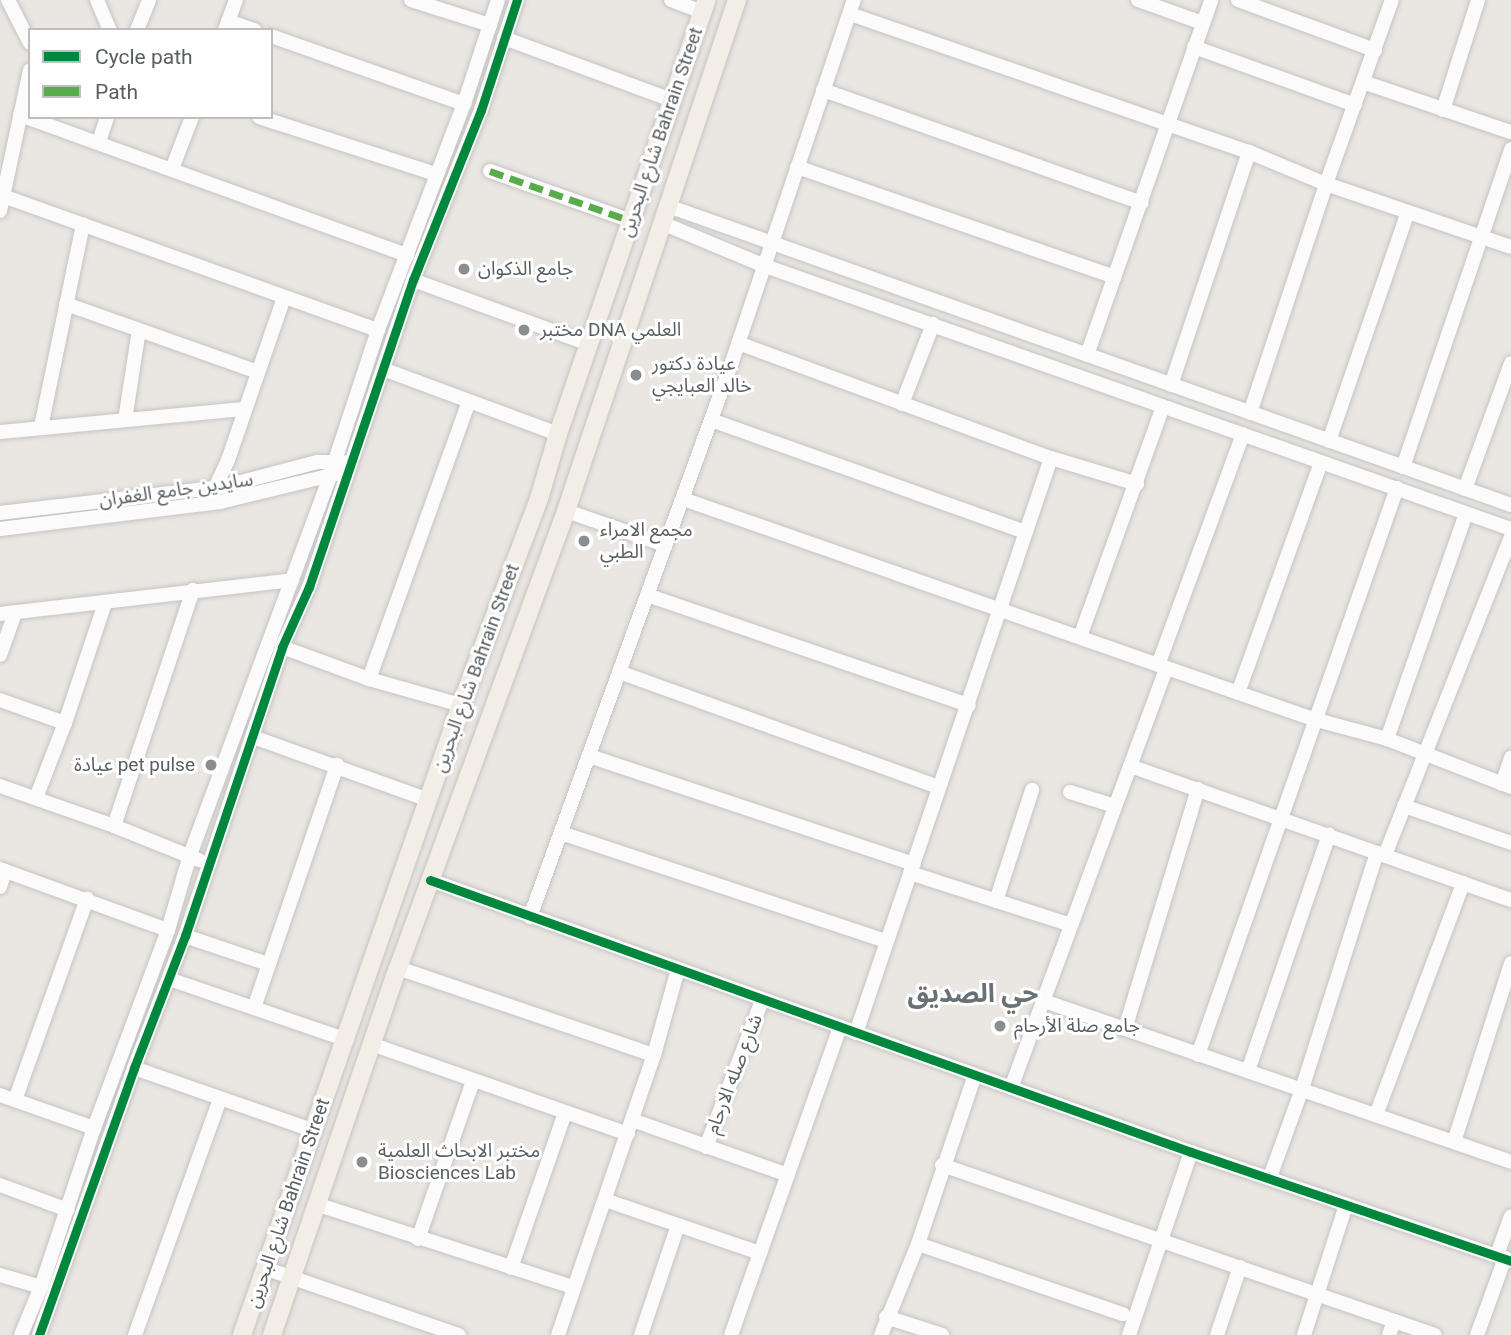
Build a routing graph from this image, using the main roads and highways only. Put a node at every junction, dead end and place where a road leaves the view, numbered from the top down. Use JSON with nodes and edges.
{"nodes":[{"id":1,"x":737,"y":0,"type":"edge"},
{"id":2,"x":705,"y":6,"type":"edge"},
{"id":3,"x":510,"y":574,"type":"junction"},
{"id":4,"x":539,"y":583,"type":"junction"},
{"id":5,"x":242,"y":1335,"type":"edge"},
{"id":6,"x":272,"y":1335,"type":"edge"}],
"edges":[{"from":1,"to":4,"type":"main road","name":"شارع البحرين Bahrain Street"},
{"from":2,"to":3,"type":"main road","name":"شارع البحرين Bahrain Street"},
{"from":3,"to":4,"type":"main road"},
{"from":3,"to":5,"type":"main road","name":"شارع البحرين Bahrain Street"},
{"from":4,"to":6,"type":"main road","name":"شارع البحرين Bahrain Street"}]}
